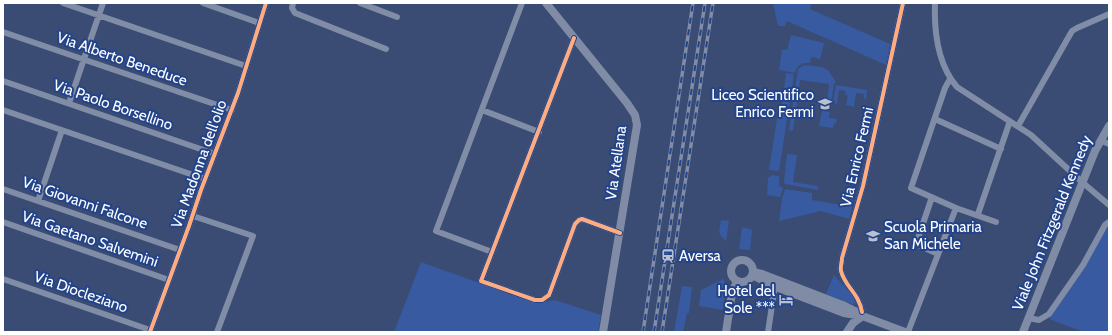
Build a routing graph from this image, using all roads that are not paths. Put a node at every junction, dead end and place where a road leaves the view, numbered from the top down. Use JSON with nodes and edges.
{"nodes":[{"id":1,"x":63,"y":3,"type":"edge"},
{"id":2,"x":103,"y":3,"type":"edge"},
{"id":3,"x":203,"y":3,"type":"edge"},
{"id":4,"x":266,"y":3,"type":"edge"},
{"id":5,"x":293,"y":3,"type":"edge"},
{"id":6,"x":360,"y":3,"type":"edge"},
{"id":7,"x":522,"y":3,"type":"edge"},
{"id":8,"x":546,"y":3,"type":"edge"},
{"id":9,"x":903,"y":3,"type":"edge"},
{"id":10,"x":935,"y":3,"type":"edge"},
{"id":11,"x":1109,"y":14,"type":"edge"},
{"id":12,"x":99,"y":15,"type":"junction"},
{"id":13,"x":397,"y":17,"type":"dead end"},
{"id":14,"x":259,"y":23,"type":"junction"},
{"id":15,"x":3,"y":32,"type":"edge"},
{"id":16,"x":574,"y":38,"type":"junction"},
{"id":17,"x":386,"y":49,"type":"dead end"},
{"id":18,"x":84,"y":59,"type":"junction"},
{"id":19,"x":246,"y":66,"type":"junction"},
{"id":20,"x":950,"y":79,"type":"junction"},
{"id":21,"x":3,"y":81,"type":"edge"},
{"id":22,"x":69,"y":103,"type":"junction"},
{"id":23,"x":3,"y":110,"type":"edge"},
{"id":24,"x":232,"y":110,"type":"junction"},
{"id":25,"x":482,"y":110,"type":"junction"},
{"id":26,"x":935,"y":119,"type":"junction"},
{"id":27,"x":1010,"y":121,"type":"junction"},
{"id":28,"x":1018,"y":126,"type":"junction"},
{"id":29,"x":1109,"y":126,"type":"edge"},
{"id":30,"x":62,"y":130,"type":"junction"},
{"id":31,"x":539,"y":132,"type":"junction"},
{"id":32,"x":1100,"y":140,"type":"junction"},
{"id":33,"x":1109,"y":144,"type":"edge"},
{"id":34,"x":1001,"y":149,"type":"junction"},
{"id":35,"x":214,"y":154,"type":"junction"},
{"id":36,"x":205,"y":179,"type":"junction"},
{"id":37,"x":1082,"y":182,"type":"junction"},
{"id":38,"x":3,"y":189,"type":"edge"},
{"id":39,"x":932,"y":197,"type":"junction"},
{"id":40,"x":38,"y":201,"type":"junction"},
{"id":41,"x":1109,"y":205,"type":"edge"},
{"id":42,"x":956,"y":208,"type":"junction"},
{"id":43,"x":978,"y":214,"type":"junction"},
{"id":44,"x":193,"y":216,"type":"junction"},
{"id":45,"x":3,"y":222,"type":"edge"},
{"id":46,"x":996,"y":222,"type":"dead end"},
{"id":47,"x":1109,"y":222,"type":"edge"},
{"id":48,"x":620,"y":233,"type":"junction"},
{"id":49,"x":180,"y":250,"type":"junction"},
{"id":50,"x":492,"y":252,"type":"junction"},
{"id":51,"x":938,"y":254,"type":"junction"},
{"id":52,"x":752,"y":274,"type":"junction"},
{"id":53,"x":3,"y":279,"type":"edge"},
{"id":54,"x":169,"y":280,"type":"junction"},
{"id":55,"x":737,"y":281,"type":"junction"},
{"id":56,"x":776,"y":287,"type":"junction"},
{"id":57,"x":861,"y":315,"type":"junction"},
{"id":58,"x":1028,"y":318,"type":"junction"},
{"id":59,"x":150,"y":331,"type":"edge"},
{"id":60,"x":217,"y":332,"type":"edge"},
{"id":61,"x":603,"y":332,"type":"edge"},
{"id":62,"x":726,"y":332,"type":"edge"},
{"id":63,"x":768,"y":332,"type":"edge"},
{"id":64,"x":847,"y":332,"type":"edge"},
{"id":65,"x":906,"y":332,"type":"edge"},
{"id":66,"x":1023,"y":332,"type":"edge"}],
"edges":[{"from":1,"to":12,"type":"street"},
{"from":2,"to":12,"type":"street"},
{"from":3,"to":14,"type":"street"},
{"from":4,"to":14,"type":"street","name":"Via Madonna dell'olio"},
{"from":5,"to":17,"type":"street"},
{"from":6,"to":13,"type":"street"},
{"from":7,"to":25,"type":"street"},
{"from":8,"to":16,"type":"main road","name":"Via Atellana"},
{"from":9,"to":57,"type":"street","name":"Via Enrico Fermi"},
{"from":10,"to":20,"type":"street"},
{"from":11,"to":28,"type":"street"},
{"from":12,"to":18,"type":"street"},
{"from":12,"to":19,"type":"street"},
{"from":14,"to":19,"type":"street","name":"Via Madonna dell'olio"},
{"from":15,"to":18,"type":"street","name":"Via Alberto Beneduce"},
{"from":16,"to":31,"type":"street"},
{"from":16,"to":48,"type":"main road","name":"Via Atellana"},
{"from":18,"to":22,"type":"street"},
{"from":18,"to":24,"type":"street","name":"Via Alberto Beneduce"},
{"from":19,"to":24,"type":"street","name":"Via Madonna dell'olio"},
{"from":20,"to":26,"type":"street"},
{"from":20,"to":27,"type":"street"},
{"from":21,"to":22,"type":"street","name":"Via Paolo Borsellino"},
{"from":22,"to":35,"type":"street","name":"Via Paolo Borsellino"},
{"from":23,"to":30,"type":"street"},
{"from":24,"to":35,"type":"street","name":"Via Madonna dell'olio"},
{"from":25,"to":31,"type":"street"},
{"from":25,"to":50,"type":"street"},
{"from":26,"to":34,"type":"street"},
{"from":26,"to":39,"type":"street"},
{"from":27,"to":28,"type":"street"},
{"from":27,"to":34,"type":"street"},
{"from":28,"to":37,"type":"street"},
{"from":29,"to":32,"type":"main road","name":"Viale John Fitzgerald Kennedy"},
{"from":30,"to":36,"type":"street"},
{"from":30,"to":40,"type":"street"},
{"from":31,"to":50,"type":"street"},
{"from":32,"to":33,"type":"street"},
{"from":32,"to":37,"type":"main road","name":"Viale John Fitzgerald Kennedy"},
{"from":34,"to":43,"type":"street"},
{"from":35,"to":36,"type":"street","name":"Via Madonna dell'olio"},
{"from":36,"to":44,"type":"street","name":"Via Madonna dell'olio"},
{"from":37,"to":41,"type":"street"},
{"from":37,"to":58,"type":"main road","name":"Viale John Fitzgerald Kennedy"},
{"from":38,"to":40,"type":"street","name":"Via Giovanni Falcone"},
{"from":39,"to":42,"type":"street"},
{"from":39,"to":51,"type":"street"},
{"from":40,"to":49,"type":"street","name":"Via Giovanni Falcone"},
{"from":42,"to":43,"type":"street"},
{"from":42,"to":51,"type":"street"},
{"from":43,"to":46,"type":"street"},
{"from":44,"to":49,"type":"street","name":"Via Madonna dell'olio"},
{"from":44,"to":60,"type":"street"},
{"from":45,"to":54,"type":"street","name":"Via Gaetano Salvemini"},
{"from":47,"to":58,"type":"street"},
{"from":48,"to":50,"type":"street"},
{"from":48,"to":61,"type":"main road","name":"Via Atellana"},
{"from":49,"to":54,"type":"street","name":"Via Madonna dell'olio"},
{"from":51,"to":65,"type":"street"},
{"from":52,"to":55,"type":"main road"},
{"from":52,"to":55,"type":"main road"},
{"from":52,"to":56,"type":"main road"},
{"from":52,"to":57,"type":"main road"},
{"from":53,"to":59,"type":"street","name":"Via Diocleziano"},
{"from":54,"to":59,"type":"street","name":"Via Madonna dell'olio"},
{"from":55,"to":62,"type":"main road"},
{"from":56,"to":57,"type":"main road"},
{"from":56,"to":63,"type":"street"},
{"from":57,"to":64,"type":"main road"},
{"from":57,"to":65,"type":"main road"},
{"from":58,"to":66,"type":"main road","name":"Viale John Fitzgerald Kennedy"}]}
